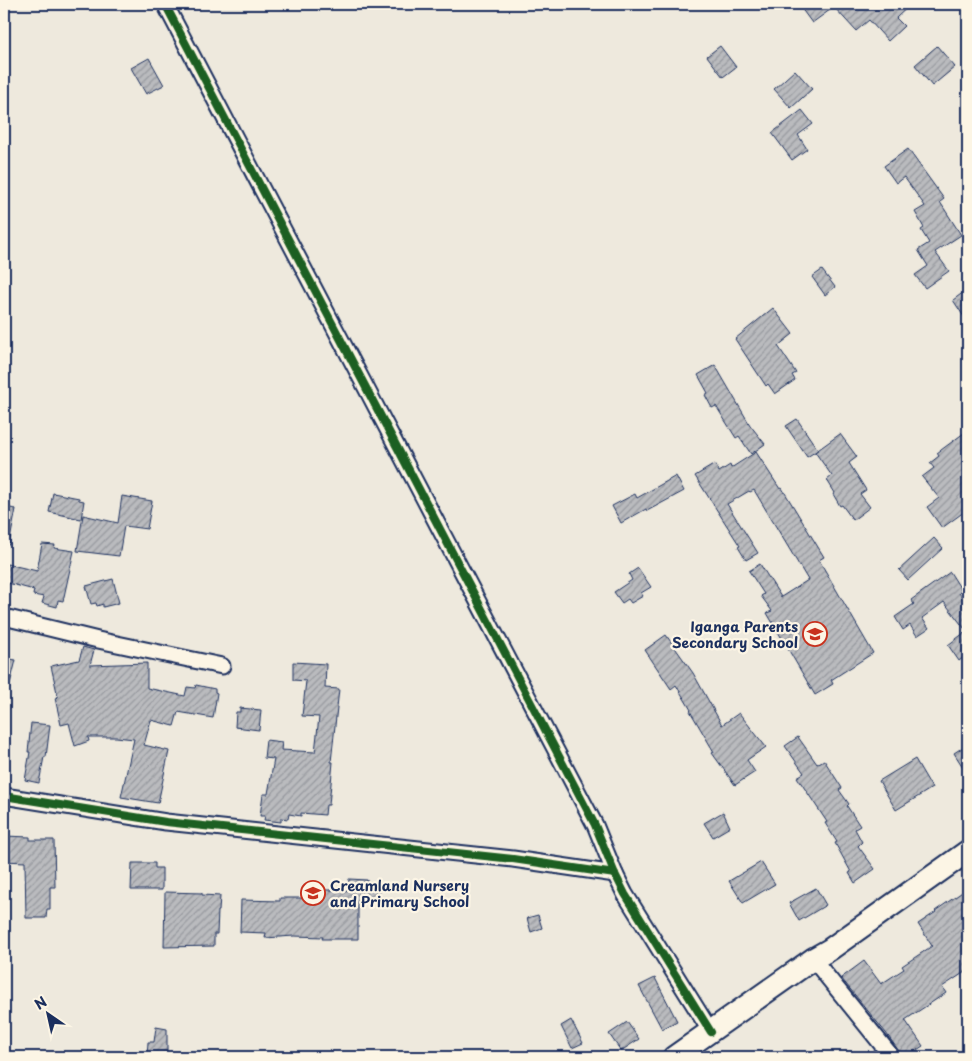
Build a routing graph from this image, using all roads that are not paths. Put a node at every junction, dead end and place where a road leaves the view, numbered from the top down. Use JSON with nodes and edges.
{"nodes":[{"id":1,"x":165,"y":4,"type":"edge"},
{"id":2,"x":4,"y":617,"type":"edge"},
{"id":3,"x":222,"y":666,"type":"dead end"},
{"id":4,"x":4,"y":796,"type":"edge"},
{"id":5,"x":968,"y":850,"type":"edge"},
{"id":6,"x":614,"y":874,"type":"junction"},
{"id":7,"x":813,"y":959,"type":"junction"},
{"id":8,"x":711,"y":1032,"type":"junction"},
{"id":9,"x":674,"y":1057,"type":"edge"},
{"id":10,"x":892,"y":1057,"type":"edge"}],
"edges":[{"from":1,"to":6,"type":"street"},
{"from":2,"to":3,"type":"street"},
{"from":4,"to":6,"type":"street"},
{"from":5,"to":7,"type":"main road"},
{"from":6,"to":8,"type":"street"},
{"from":7,"to":8,"type":"main road"},
{"from":7,"to":10,"type":"street"},
{"from":8,"to":9,"type":"main road"}]}
